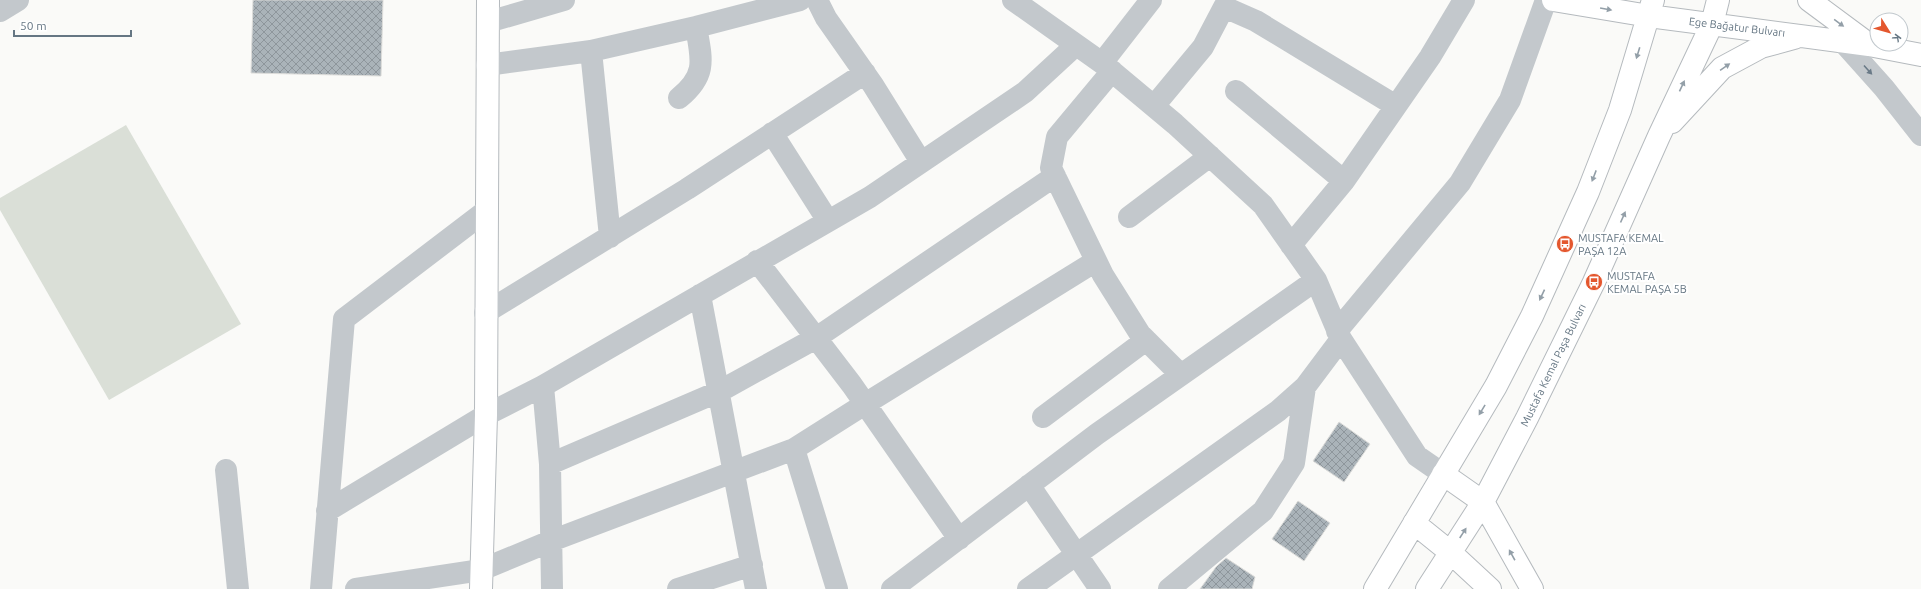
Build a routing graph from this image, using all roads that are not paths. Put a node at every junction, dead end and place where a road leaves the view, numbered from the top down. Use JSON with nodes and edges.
{"nodes":[{"id":1,"x":18,"y":0,"type":"edge"},
{"id":2,"x":488,"y":0,"type":"edge"},
{"id":3,"x":564,"y":0,"type":"edge"},
{"id":4,"x":800,"y":0,"type":"edge"},
{"id":5,"x":817,"y":0,"type":"edge"},
{"id":6,"x":1013,"y":0,"type":"edge"},
{"id":7,"x":1151,"y":0,"type":"edge"},
{"id":8,"x":1464,"y":0,"type":"edge"},
{"id":9,"x":1546,"y":0,"type":"edge"},
{"id":10,"x":1553,"y":0,"type":"edge"},
{"id":11,"x":1718,"y":0,"type":"edge"},
{"id":12,"x":1809,"y":0,"type":"edge"},
{"id":13,"x":1651,"y":8,"type":"edge"},
{"id":14,"x":0,"y":11,"type":"edge"},
{"id":15,"x":488,"y":22,"type":"junction"},
{"id":16,"x":1712,"y":24,"type":"junction"},
{"id":17,"x":696,"y":27,"type":"junction"},
{"id":18,"x":1803,"y":36,"type":"junction"},
{"id":19,"x":1842,"y":41,"type":"junction"},
{"id":20,"x":1869,"y":44,"type":"joint"},
{"id":21,"x":1076,"y":45,"type":"junction"},
{"id":22,"x":591,"y":51,"type":"junction"},
{"id":23,"x":1907,"y":52,"type":"edge"},
{"id":24,"x":1921,"y":55,"type":"edge"},
{"id":25,"x":487,"y":65,"type":"junction"},
{"id":26,"x":1107,"y":67,"type":"junction"},
{"id":27,"x":865,"y":73,"type":"junction"},
{"id":28,"x":1236,"y":91,"type":"dead end"},
{"id":29,"x":679,"y":98,"type":"dead end"},
{"id":30,"x":1154,"y":106,"type":"junction"},
{"id":31,"x":1396,"y":106,"type":"junction"},
{"id":32,"x":772,"y":133,"type":"junction"},
{"id":33,"x":1921,"y":135,"type":"edge"},
{"id":34,"x":1659,"y":136,"type":"junction"},
{"id":35,"x":1210,"y":156,"type":"junction"},
{"id":36,"x":921,"y":162,"type":"junction"},
{"id":37,"x":1055,"y":176,"type":"junction"},
{"id":38,"x":1344,"y":181,"type":"junction"},
{"id":39,"x":487,"y":210,"type":"junction"},
{"id":40,"x":1129,"y":218,"type":"dead end"},
{"id":41,"x":828,"y":221,"type":"junction"},
{"id":42,"x":610,"y":237,"type":"junction"},
{"id":43,"x":1291,"y":245,"type":"junction"},
{"id":44,"x":758,"y":261,"type":"junction"},
{"id":45,"x":1096,"y":261,"type":"junction"},
{"id":46,"x":1316,"y":280,"type":"junction"},
{"id":47,"x":700,"y":295,"type":"junction"},
{"id":48,"x":485,"y":313,"type":"junction"},
{"id":49,"x":1339,"y":335,"type":"junction"},
{"id":50,"x":816,"y":338,"type":"junction"},
{"id":51,"x":1146,"y":340,"type":"junction"},
{"id":52,"x":1181,"y":375,"type":"junction"},
{"id":53,"x":543,"y":386,"type":"junction"},
{"id":54,"x":1305,"y":387,"type":"junction"},
{"id":55,"x":720,"y":391,"type":"junction"},
{"id":56,"x":865,"y":404,"type":"junction"},
{"id":57,"x":486,"y":415,"type":"junction"},
{"id":58,"x":1043,"y":417,"type":"dead end"},
{"id":59,"x":794,"y":449,"type":"junction"},
{"id":60,"x":550,"y":464,"type":"junction"},
{"id":61,"x":226,"y":470,"type":"dead end"},
{"id":62,"x":734,"y":473,"type":"junction"},
{"id":63,"x":1443,"y":474,"type":"junction"},
{"id":64,"x":1029,"y":485,"type":"junction"},
{"id":65,"x":1483,"y":502,"type":"junction"},
{"id":66,"x":327,"y":512,"type":"junction"},
{"id":67,"x":1414,"y":523,"type":"junction"},
{"id":68,"x":959,"y":538,"type":"junction"},
{"id":69,"x":551,"y":542,"type":"junction"},
{"id":70,"x":1450,"y":552,"type":"junction"},
{"id":71,"x":1077,"y":555,"type":"junction"},
{"id":72,"x":752,"y":565,"type":"junction"},
{"id":73,"x":481,"y":579,"type":"edge"},
{"id":74,"x":238,"y":589,"type":"edge"},
{"id":75,"x":321,"y":589,"type":"edge"},
{"id":76,"x":356,"y":589,"type":"edge"},
{"id":77,"x":552,"y":589,"type":"edge"},
{"id":78,"x":678,"y":589,"type":"edge"},
{"id":79,"x":756,"y":589,"type":"edge"},
{"id":80,"x":837,"y":589,"type":"edge"},
{"id":81,"x":892,"y":589,"type":"edge"},
{"id":82,"x":1028,"y":589,"type":"edge"},
{"id":83,"x":1100,"y":589,"type":"edge"},
{"id":84,"x":1169,"y":589,"type":"edge"},
{"id":85,"x":1374,"y":589,"type":"edge"},
{"id":86,"x":1427,"y":589,"type":"edge"},
{"id":87,"x":1490,"y":589,"type":"edge"},
{"id":88,"x":1532,"y":589,"type":"edge"}],
"edges":[{"from":1,"to":14,"type":"street"},
{"from":2,"to":15,"type":"main road"},
{"from":3,"to":15,"type":"street"},
{"from":4,"to":17,"type":"street"},
{"from":5,"to":27,"type":"street"},
{"from":6,"to":21,"type":"street"},
{"from":7,"to":26,"type":"street"},
{"from":8,"to":31,"type":"street"},
{"from":9,"to":49,"type":"street"},
{"from":10,"to":13,"type":"main road","name":"Ege Bağatur Bulvarı","one_way":true},
{"from":11,"to":16,"type":"main road","name":"Mustafa Kemal Paşa Bulvarı"},
{"from":12,"to":20,"type":"main road","one_way":true},
{"from":13,"to":16,"type":"main road","name":"Ege Bağatur Bulvarı"},
{"from":13,"to":63,"type":"main road","one_way":true},
{"from":15,"to":25,"type":"main road"},
{"from":16,"to":18,"type":"main road","name":"Ege Bağatur Bulvarı"},
{"from":34,"to":16,"type":"main road","name":"Mustafa Kemal Paşa Bulvarı","one_way":true},
{"from":17,"to":22,"type":"street"},
{"from":17,"to":29,"type":"street"},
{"from":18,"to":19,"type":"main road","name":"Ege Bağatur Bulvarı"},
{"from":34,"to":18,"type":"main road","one_way":true},
{"from":19,"to":20,"type":"main road","name":"Ege Bağatur Bulvarı"},
{"from":19,"to":33,"type":"street","one_way":true},
{"from":21,"to":26,"type":"street"},
{"from":21,"to":36,"type":"street"},
{"from":22,"to":25,"type":"street"},
{"from":22,"to":42,"type":"street"},
{"from":23,"to":24,"type":"main road","name":"Ege Bağatur Bulvarı"},
{"from":25,"to":39,"type":"main road"},
{"from":26,"to":30,"type":"street"},
{"from":26,"to":37,"type":"street"},
{"from":27,"to":32,"type":"street"},
{"from":27,"to":36,"type":"street"},
{"from":28,"to":38,"type":"street"},
{"from":30,"to":31,"type":"street"},
{"from":30,"to":35,"type":"street"},
{"from":31,"to":38,"type":"street"},
{"from":32,"to":41,"type":"street"},
{"from":32,"to":42,"type":"street"},
{"from":65,"to":34,"type":"main road","name":"Mustafa Kemal Paşa Bulvarı","one_way":true},
{"from":35,"to":40,"type":"street"},
{"from":35,"to":43,"type":"street"},
{"from":36,"to":41,"type":"street"},
{"from":37,"to":45,"type":"street"},
{"from":37,"to":50,"type":"street"},
{"from":38,"to":43,"type":"street"},
{"from":39,"to":48,"type":"main road"},
{"from":39,"to":66,"type":"street"},
{"from":41,"to":44,"type":"street"},
{"from":42,"to":48,"type":"street"},
{"from":43,"to":46,"type":"street"},
{"from":44,"to":47,"type":"street"},
{"from":44,"to":50,"type":"street"},
{"from":45,"to":51,"type":"street"},
{"from":45,"to":56,"type":"street"},
{"from":46,"to":49,"type":"street"},
{"from":46,"to":52,"type":"street"},
{"from":47,"to":53,"type":"street"},
{"from":47,"to":55,"type":"street"},
{"from":48,"to":57,"type":"main road"},
{"from":49,"to":54,"type":"street"},
{"from":49,"to":63,"type":"street"},
{"from":50,"to":55,"type":"street"},
{"from":50,"to":56,"type":"street"},
{"from":51,"to":52,"type":"street"},
{"from":51,"to":58,"type":"street"},
{"from":52,"to":64,"type":"street"},
{"from":53,"to":57,"type":"street"},
{"from":53,"to":60,"type":"street"},
{"from":54,"to":71,"type":"street"},
{"from":54,"to":84,"type":"street"},
{"from":55,"to":60,"type":"street"},
{"from":55,"to":62,"type":"street"},
{"from":56,"to":59,"type":"street"},
{"from":56,"to":68,"type":"street"},
{"from":57,"to":66,"type":"street"},
{"from":57,"to":73,"type":"main road"},
{"from":59,"to":62,"type":"street"},
{"from":59,"to":80,"type":"street"},
{"from":60,"to":69,"type":"street"},
{"from":61,"to":74,"type":"street"},
{"from":62,"to":69,"type":"street"},
{"from":62,"to":72,"type":"street"},
{"from":63,"to":65,"type":"main road"},
{"from":63,"to":67,"type":"main road"},
{"from":64,"to":68,"type":"street"},
{"from":64,"to":71,"type":"street"},
{"from":70,"to":65,"type":"main road","name":"Mustafa Kemal Paşa Bulvarı","one_way":true},
{"from":88,"to":65,"type":"main road","one_way":true},
{"from":66,"to":75,"type":"street"},
{"from":67,"to":70,"type":"main road"},
{"from":67,"to":85,"type":"main road"},
{"from":68,"to":81,"type":"street"},
{"from":69,"to":73,"type":"street"},
{"from":69,"to":77,"type":"street"},
{"from":70,"to":86,"type":"main road","name":"Mustafa Kemal Paşa Bulvarı"},
{"from":70,"to":87,"type":"main road"},
{"from":71,"to":82,"type":"street"},
{"from":71,"to":83,"type":"street"},
{"from":72,"to":78,"type":"street"},
{"from":72,"to":79,"type":"street"},
{"from":73,"to":76,"type":"street"}]}
